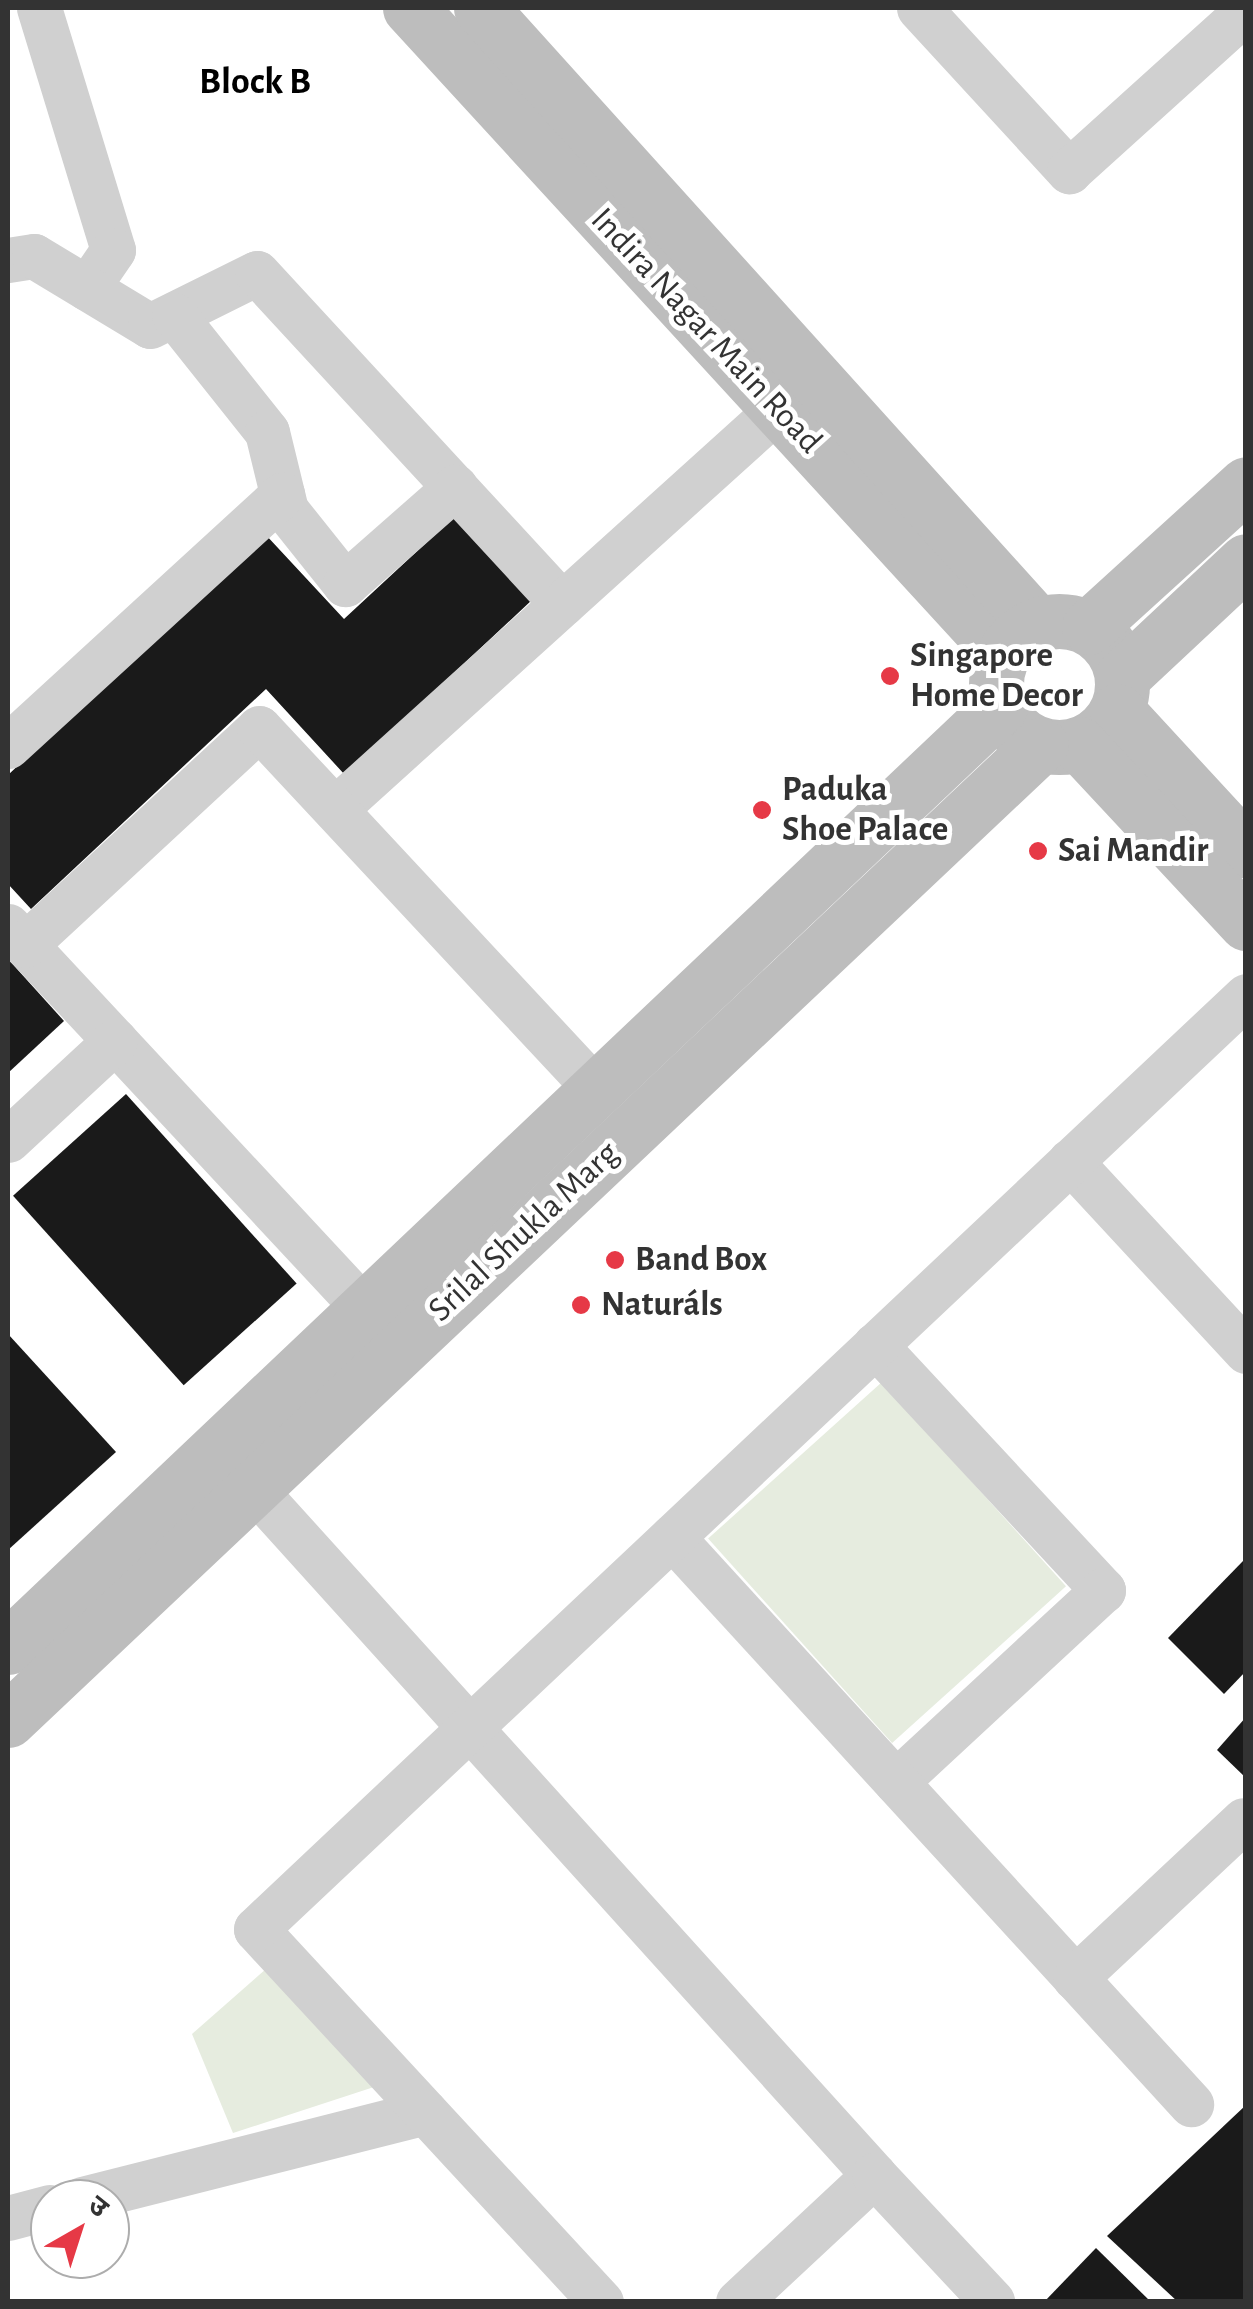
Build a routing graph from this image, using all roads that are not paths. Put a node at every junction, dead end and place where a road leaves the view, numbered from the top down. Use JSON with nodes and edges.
{"nodes":[{"id":1,"x":39,"y":8,"type":"edge"},
{"id":2,"x":410,"y":8,"type":"edge"},
{"id":3,"x":481,"y":8,"type":"edge"},
{"id":4,"x":919,"y":8,"type":"edge"},
{"id":5,"x":1246,"y":11,"type":"edge"},
{"id":6,"x":8,"y":260,"type":"edge"},
{"id":7,"x":87,"y":288,"type":"junction"},
{"id":8,"x":174,"y":315,"type":"junction"},
{"id":9,"x":796,"y":392,"type":"junction"},
{"id":10,"x":1246,"y":484,"type":"edge"},
{"id":11,"x":455,"y":487,"type":"junction"},
{"id":12,"x":282,"y":494,"type":"junction"},
{"id":13,"x":1246,"y":561,"type":"edge"},
{"id":14,"x":562,"y":604,"type":"junction"},
{"id":15,"x":1043,"y":635,"type":"junction"},
{"id":16,"x":1000,"y":707,"type":"junction"},
{"id":17,"x":1090,"y":719,"type":"junction"},
{"id":18,"x":8,"y":746,"type":"edge"},
{"id":19,"x":335,"y":809,"type":"junction"},
{"id":20,"x":1246,"y":851,"type":"edge"},
{"id":21,"x":1246,"y":923,"type":"edge"},
{"id":22,"x":16,"y":936,"type":"edge"},
{"id":23,"x":1246,"y":996,"type":"edge"},
{"id":24,"x":115,"y":1041,"type":"junction"},
{"id":25,"x":596,"y":1090,"type":"junction"},
{"id":26,"x":8,"y":1140,"type":"edge"},
{"id":27,"x":1070,"y":1161,"type":"junction"},
{"id":28,"x":364,"y":1309,"type":"junction"},
{"id":29,"x":875,"y":1345,"type":"junction"},
{"id":30,"x":401,"y":1348,"type":"junction"},
{"id":31,"x":1246,"y":1351,"type":"edge"},
{"id":32,"x":254,"y":1488,"type":"junction"},
{"id":33,"x":672,"y":1537,"type":"junction"},
{"id":34,"x":8,"y":1647,"type":"edge"},
{"id":35,"x":16,"y":1695,"type":"edge"},
{"id":36,"x":470,"y":1728,"type":"junction"},
{"id":37,"x":896,"y":1782,"type":"junction"},
{"id":38,"x":1244,"y":1820,"type":"edge"},
{"id":39,"x":1076,"y":1978,"type":"junction"},
{"id":40,"x":1191,"y":2104,"type":"dead end"},
{"id":41,"x":425,"y":2112,"type":"junction"},
{"id":42,"x":874,"y":2175,"type":"junction"},
{"id":43,"x":130,"y":2187,"type":"edge"},
{"id":44,"x":992,"y":2301,"type":"edge"},
{"id":45,"x":600,"y":2302,"type":"edge"},
{"id":46,"x":738,"y":2302,"type":"edge"}],
"edges":[{"from":1,"to":7,"type":"street"},
{"from":2,"to":9,"type":"street","name":"Indira Nagar Main Road"},
{"from":3,"to":9,"type":"street","name":"Indira Nagar Main Road"},
{"from":4,"to":5,"type":"street"},
{"from":6,"to":7,"type":"street"},
{"from":7,"to":8,"type":"street"},
{"from":8,"to":11,"type":"street"},
{"from":8,"to":12,"type":"street"},
{"from":9,"to":14,"type":"street"},
{"from":9,"to":15,"type":"street","name":"Indira Nagar Main Road"},
{"from":10,"to":15,"type":"street"},
{"from":11,"to":12,"type":"street"},
{"from":11,"to":14,"type":"street"},
{"from":12,"to":18,"type":"street"},
{"from":13,"to":17,"type":"street","name":"Srilal Shukla Marg"},
{"from":14,"to":19,"type":"street"},
{"from":15,"to":16,"type":"street"},
{"from":15,"to":17,"type":"street","name":"Indira Nagar Main Road"},
{"from":16,"to":17,"type":"street"},
{"from":16,"to":25,"type":"street","name":"Srilal Shukla Marg"},
{"from":17,"to":20,"type":"street"},
{"from":17,"to":21,"type":"street"},
{"from":17,"to":30,"type":"street","name":"Srilal Shukla Marg"},
{"from":19,"to":22,"type":"street"},
{"from":19,"to":25,"type":"street"},
{"from":22,"to":24,"type":"street"},
{"from":23,"to":27,"type":"street"},
{"from":24,"to":26,"type":"street"},
{"from":24,"to":28,"type":"street"},
{"from":25,"to":28,"type":"street","name":"Srilal Shukla Marg"},
{"from":27,"to":29,"type":"street"},
{"from":27,"to":31,"type":"street"},
{"from":28,"to":30,"type":"street"},
{"from":28,"to":34,"type":"street","name":"Srilal Shukla Marg"},
{"from":29,"to":33,"type":"street"},
{"from":29,"to":37,"type":"street"},
{"from":30,"to":32,"type":"street","name":"Srilal Shukla Marg"},
{"from":32,"to":35,"type":"street","name":"Srilal Shukla Marg"},
{"from":32,"to":36,"type":"street"},
{"from":33,"to":36,"type":"street"},
{"from":33,"to":37,"type":"street"},
{"from":36,"to":41,"type":"street"},
{"from":36,"to":42,"type":"street"},
{"from":37,"to":39,"type":"street"},
{"from":38,"to":39,"type":"street"},
{"from":39,"to":40,"type":"street"},
{"from":41,"to":43,"type":"street"},
{"from":41,"to":45,"type":"street"},
{"from":42,"to":44,"type":"street"},
{"from":42,"to":46,"type":"street"}]}
